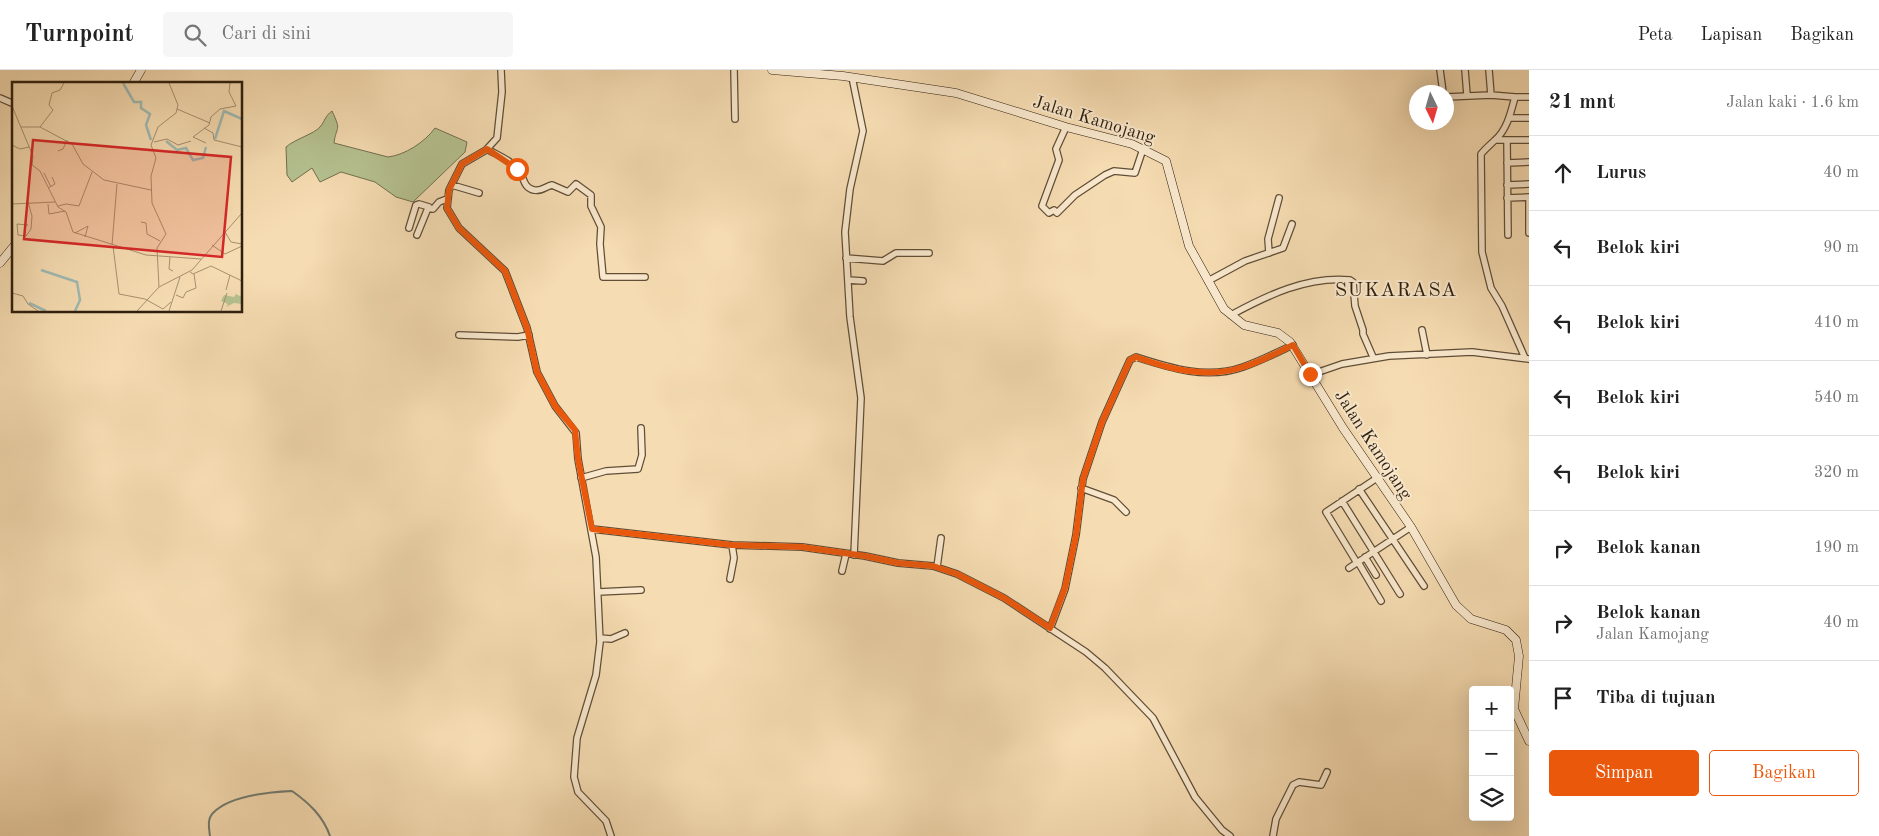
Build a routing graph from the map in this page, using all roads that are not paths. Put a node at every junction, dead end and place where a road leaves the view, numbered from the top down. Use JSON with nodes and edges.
{"nodes":[{"id":1,"x":141,"y":70,"type":"edge"},
{"id":2,"x":501,"y":70,"type":"edge"},
{"id":3,"x":734,"y":70,"type":"edge"},
{"id":4,"x":772,"y":70,"type":"edge"},
{"id":5,"x":1440,"y":70,"type":"edge"},
{"id":6,"x":1465,"y":70,"type":"edge"},
{"id":7,"x":1489,"y":70,"type":"edge"},
{"id":8,"x":842,"y":73,"type":"edge"},
{"id":9,"x":852,"y":77,"type":"junction"},
{"id":10,"x":134,"y":82,"type":"edge"},
{"id":11,"x":1441,"y":85,"type":"edge"},
{"id":12,"x":1467,"y":95,"type":"junction"},
{"id":13,"x":1491,"y":95,"type":"junction"},
{"id":14,"x":1454,"y":96,"type":"edge"},
{"id":15,"x":1529,"y":97,"type":"edge"},
{"id":16,"x":0,"y":98,"type":"edge"},
{"id":17,"x":1515,"y":98,"type":"junction"},
{"id":18,"x":12,"y":103,"type":"edge"},
{"id":19,"x":1510,"y":118,"type":"junction"},
{"id":20,"x":1529,"y":118,"type":"edge"},
{"id":21,"x":736,"y":119,"type":"dead end"},
{"id":22,"x":1066,"y":127,"type":"junction"},
{"id":23,"x":1497,"y":140,"type":"junction"},
{"id":24,"x":1507,"y":140,"type":"junction"},
{"id":25,"x":1529,"y":140,"type":"edge"},
{"id":26,"x":487,"y":149,"type":"junction"},
{"id":27,"x":1143,"y":149,"type":"junction"},
{"id":28,"x":1529,"y":162,"type":"edge"},
{"id":29,"x":1507,"y":163,"type":"junction"},
{"id":30,"x":1529,"y":184,"type":"edge"},
{"id":31,"x":452,"y":185,"type":"junction"},
{"id":32,"x":1507,"y":185,"type":"junction"},
{"id":33,"x":479,"y":193,"type":"dead end"},
{"id":34,"x":1279,"y":198,"type":"dead end"},
{"id":35,"x":1507,"y":198,"type":"junction"},
{"id":36,"x":447,"y":199,"type":"junction"},
{"id":37,"x":429,"y":207,"type":"junction"},
{"id":38,"x":1292,"y":224,"type":"dead end"},
{"id":39,"x":410,"y":228,"type":"dead end"},
{"id":40,"x":1529,"y":233,"type":"edge"},
{"id":41,"x":417,"y":235,"type":"dead end"},
{"id":42,"x":1508,"y":235,"type":"dead end"},
{"id":43,"x":12,"y":248,"type":"edge"},
{"id":44,"x":929,"y":253,"type":"dead end"},
{"id":45,"x":1269,"y":253,"type":"junction"},
{"id":46,"x":846,"y":258,"type":"junction"},
{"id":47,"x":0,"y":263,"type":"edge"},
{"id":48,"x":646,"y":277,"type":"dead end"},
{"id":49,"x":848,"y":280,"type":"junction"},
{"id":50,"x":863,"y":281,"type":"dead end"},
{"id":51,"x":1208,"y":281,"type":"junction"},
{"id":52,"x":1231,"y":315,"type":"junction"},
{"id":53,"x":1422,"y":330,"type":"dead end"},
{"id":54,"x":458,"y":334,"type":"dead end"},
{"id":55,"x":529,"y":335,"type":"junction"},
{"id":56,"x":1293,"y":345,"type":"junction"},
{"id":57,"x":1427,"y":355,"type":"junction"},
{"id":58,"x":1373,"y":357,"type":"junction"},
{"id":59,"x":1527,"y":359,"type":"edge"},
{"id":60,"x":1310,"y":374,"type":"junction"},
{"id":61,"x":641,"y":428,"type":"dead end"},
{"id":62,"x":581,"y":478,"type":"junction"},
{"id":63,"x":1377,"y":478,"type":"junction"},
{"id":64,"x":1081,"y":488,"type":"junction"},
{"id":65,"x":1359,"y":488,"type":"junction"},
{"id":66,"x":1342,"y":501,"type":"junction"},
{"id":67,"x":1126,"y":512,"type":"dead end"},
{"id":68,"x":1411,"y":528,"type":"junction"},
{"id":69,"x":592,"y":529,"type":"junction"},
{"id":70,"x":941,"y":538,"type":"dead end"},
{"id":71,"x":1392,"y":538,"type":"junction"},
{"id":72,"x":732,"y":545,"type":"junction"},
{"id":73,"x":1374,"y":551,"type":"junction"},
{"id":74,"x":846,"y":554,"type":"junction"},
{"id":75,"x":854,"y":555,"type":"junction"},
{"id":76,"x":1365,"y":557,"type":"junction"},
{"id":77,"x":1357,"y":562,"type":"junction"},
{"id":78,"x":937,"y":567,"type":"junction"},
{"id":79,"x":1349,"y":568,"type":"dead end"},
{"id":80,"x":842,"y":571,"type":"dead end"},
{"id":81,"x":1376,"y":575,"type":"dead end"},
{"id":82,"x":730,"y":579,"type":"dead end"},
{"id":83,"x":1424,"y":586,"type":"dead end"},
{"id":84,"x":642,"y":590,"type":"dead end"},
{"id":85,"x":598,"y":592,"type":"junction"},
{"id":86,"x":1400,"y":594,"type":"dead end"},
{"id":87,"x":1381,"y":601,"type":"dead end"},
{"id":88,"x":1050,"y":628,"type":"junction"},
{"id":89,"x":625,"y":633,"type":"dead end"},
{"id":90,"x":600,"y":638,"type":"junction"},
{"id":91,"x":1529,"y":741,"type":"edge"},
{"id":92,"x":1327,"y":772,"type":"dead end"},
{"id":93,"x":611,"y":836,"type":"edge"},
{"id":94,"x":1230,"y":836,"type":"edge"},
{"id":95,"x":1274,"y":836,"type":"edge"}],
"edges":[{"from":1,"to":10,"type":"main road"},
{"from":2,"to":26,"type":"street"},
{"from":3,"to":21,"type":"street"},
{"from":4,"to":8,"type":"main road","name":"Jalan Kamojang"},
{"from":5,"to":11,"type":"street"},
{"from":6,"to":12,"type":"street"},
{"from":7,"to":13,"type":"street"},
{"from":8,"to":9,"type":"main road","name":"Jalan Kamojang"},
{"from":9,"to":22,"type":"main road","name":"Jalan Kamojang"},
{"from":9,"to":46,"type":"street"},
{"from":12,"to":13,"type":"street"},
{"from":12,"to":14,"type":"street"},
{"from":13,"to":17,"type":"street"},
{"from":15,"to":17,"type":"street"},
{"from":16,"to":18,"type":"street"},
{"from":17,"to":19,"type":"street"},
{"from":19,"to":20,"type":"street"},
{"from":19,"to":23,"type":"street"},
{"from":22,"to":27,"type":"main road","name":"Jalan Kamojang"},
{"from":22,"to":27,"type":"street"},
{"from":23,"to":24,"type":"street"},
{"from":23,"to":59,"type":"street"},
{"from":24,"to":25,"type":"street"},
{"from":24,"to":29,"type":"street"},
{"from":26,"to":31,"type":"street"},
{"from":26,"to":48,"type":"street"},
{"from":27,"to":51,"type":"main road","name":"Jalan Kamojang"},
{"from":28,"to":29,"type":"street"},
{"from":29,"to":32,"type":"street"},
{"from":30,"to":32,"type":"street"},
{"from":31,"to":33,"type":"street"},
{"from":31,"to":36,"type":"street"},
{"from":32,"to":35,"type":"street"},
{"from":34,"to":45,"type":"street"},
{"from":35,"to":40,"type":"street"},
{"from":35,"to":42,"type":"street"},
{"from":36,"to":37,"type":"street"},
{"from":36,"to":55,"type":"street"},
{"from":37,"to":39,"type":"street"},
{"from":37,"to":41,"type":"street"},
{"from":38,"to":45,"type":"street"},
{"from":43,"to":47,"type":"main road"},
{"from":44,"to":46,"type":"street"},
{"from":45,"to":51,"type":"street"},
{"from":46,"to":49,"type":"street"},
{"from":49,"to":50,"type":"street"},
{"from":49,"to":75,"type":"street"},
{"from":51,"to":52,"type":"main road","name":"Jalan Kamojang"},
{"from":52,"to":56,"type":"main road","name":"Jalan Kamojang"},
{"from":52,"to":58,"type":"street"},
{"from":53,"to":57,"type":"street"},
{"from":54,"to":55,"type":"street"},
{"from":55,"to":62,"type":"street"},
{"from":56,"to":60,"type":"main road","name":"Jalan Kamojang"},
{"from":56,"to":64,"type":"street"},
{"from":57,"to":58,"type":"street"},
{"from":57,"to":59,"type":"street"},
{"from":58,"to":60,"type":"street"},
{"from":60,"to":63,"type":"main road","name":"Jalan Kamojang"},
{"from":61,"to":62,"type":"street"},
{"from":62,"to":69,"type":"street"},
{"from":63,"to":65,"type":"street"},
{"from":63,"to":68,"type":"main road","name":"Jalan Kamojang"},
{"from":64,"to":67,"type":"street"},
{"from":64,"to":88,"type":"street"},
{"from":65,"to":66,"type":"street"},
{"from":65,"to":71,"type":"street"},
{"from":66,"to":73,"type":"street"},
{"from":66,"to":77,"type":"street"},
{"from":68,"to":71,"type":"street"},
{"from":68,"to":91,"type":"main road","name":"Jalan Kamojang"},
{"from":69,"to":72,"type":"street"},
{"from":69,"to":85,"type":"street"},
{"from":70,"to":78,"type":"street"},
{"from":71,"to":73,"type":"street"},
{"from":71,"to":83,"type":"street"},
{"from":72,"to":74,"type":"street"},
{"from":72,"to":82,"type":"street"},
{"from":73,"to":76,"type":"street"},
{"from":73,"to":86,"type":"street"},
{"from":74,"to":75,"type":"street"},
{"from":74,"to":80,"type":"street"},
{"from":75,"to":78,"type":"street"},
{"from":76,"to":77,"type":"street"},
{"from":76,"to":81,"type":"street"},
{"from":77,"to":79,"type":"street"},
{"from":77,"to":87,"type":"street"},
{"from":78,"to":88,"type":"street"},
{"from":84,"to":85,"type":"street"},
{"from":85,"to":90,"type":"street"},
{"from":88,"to":94,"type":"street"},
{"from":89,"to":90,"type":"street"},
{"from":90,"to":93,"type":"street"},
{"from":92,"to":95,"type":"street"}]}
